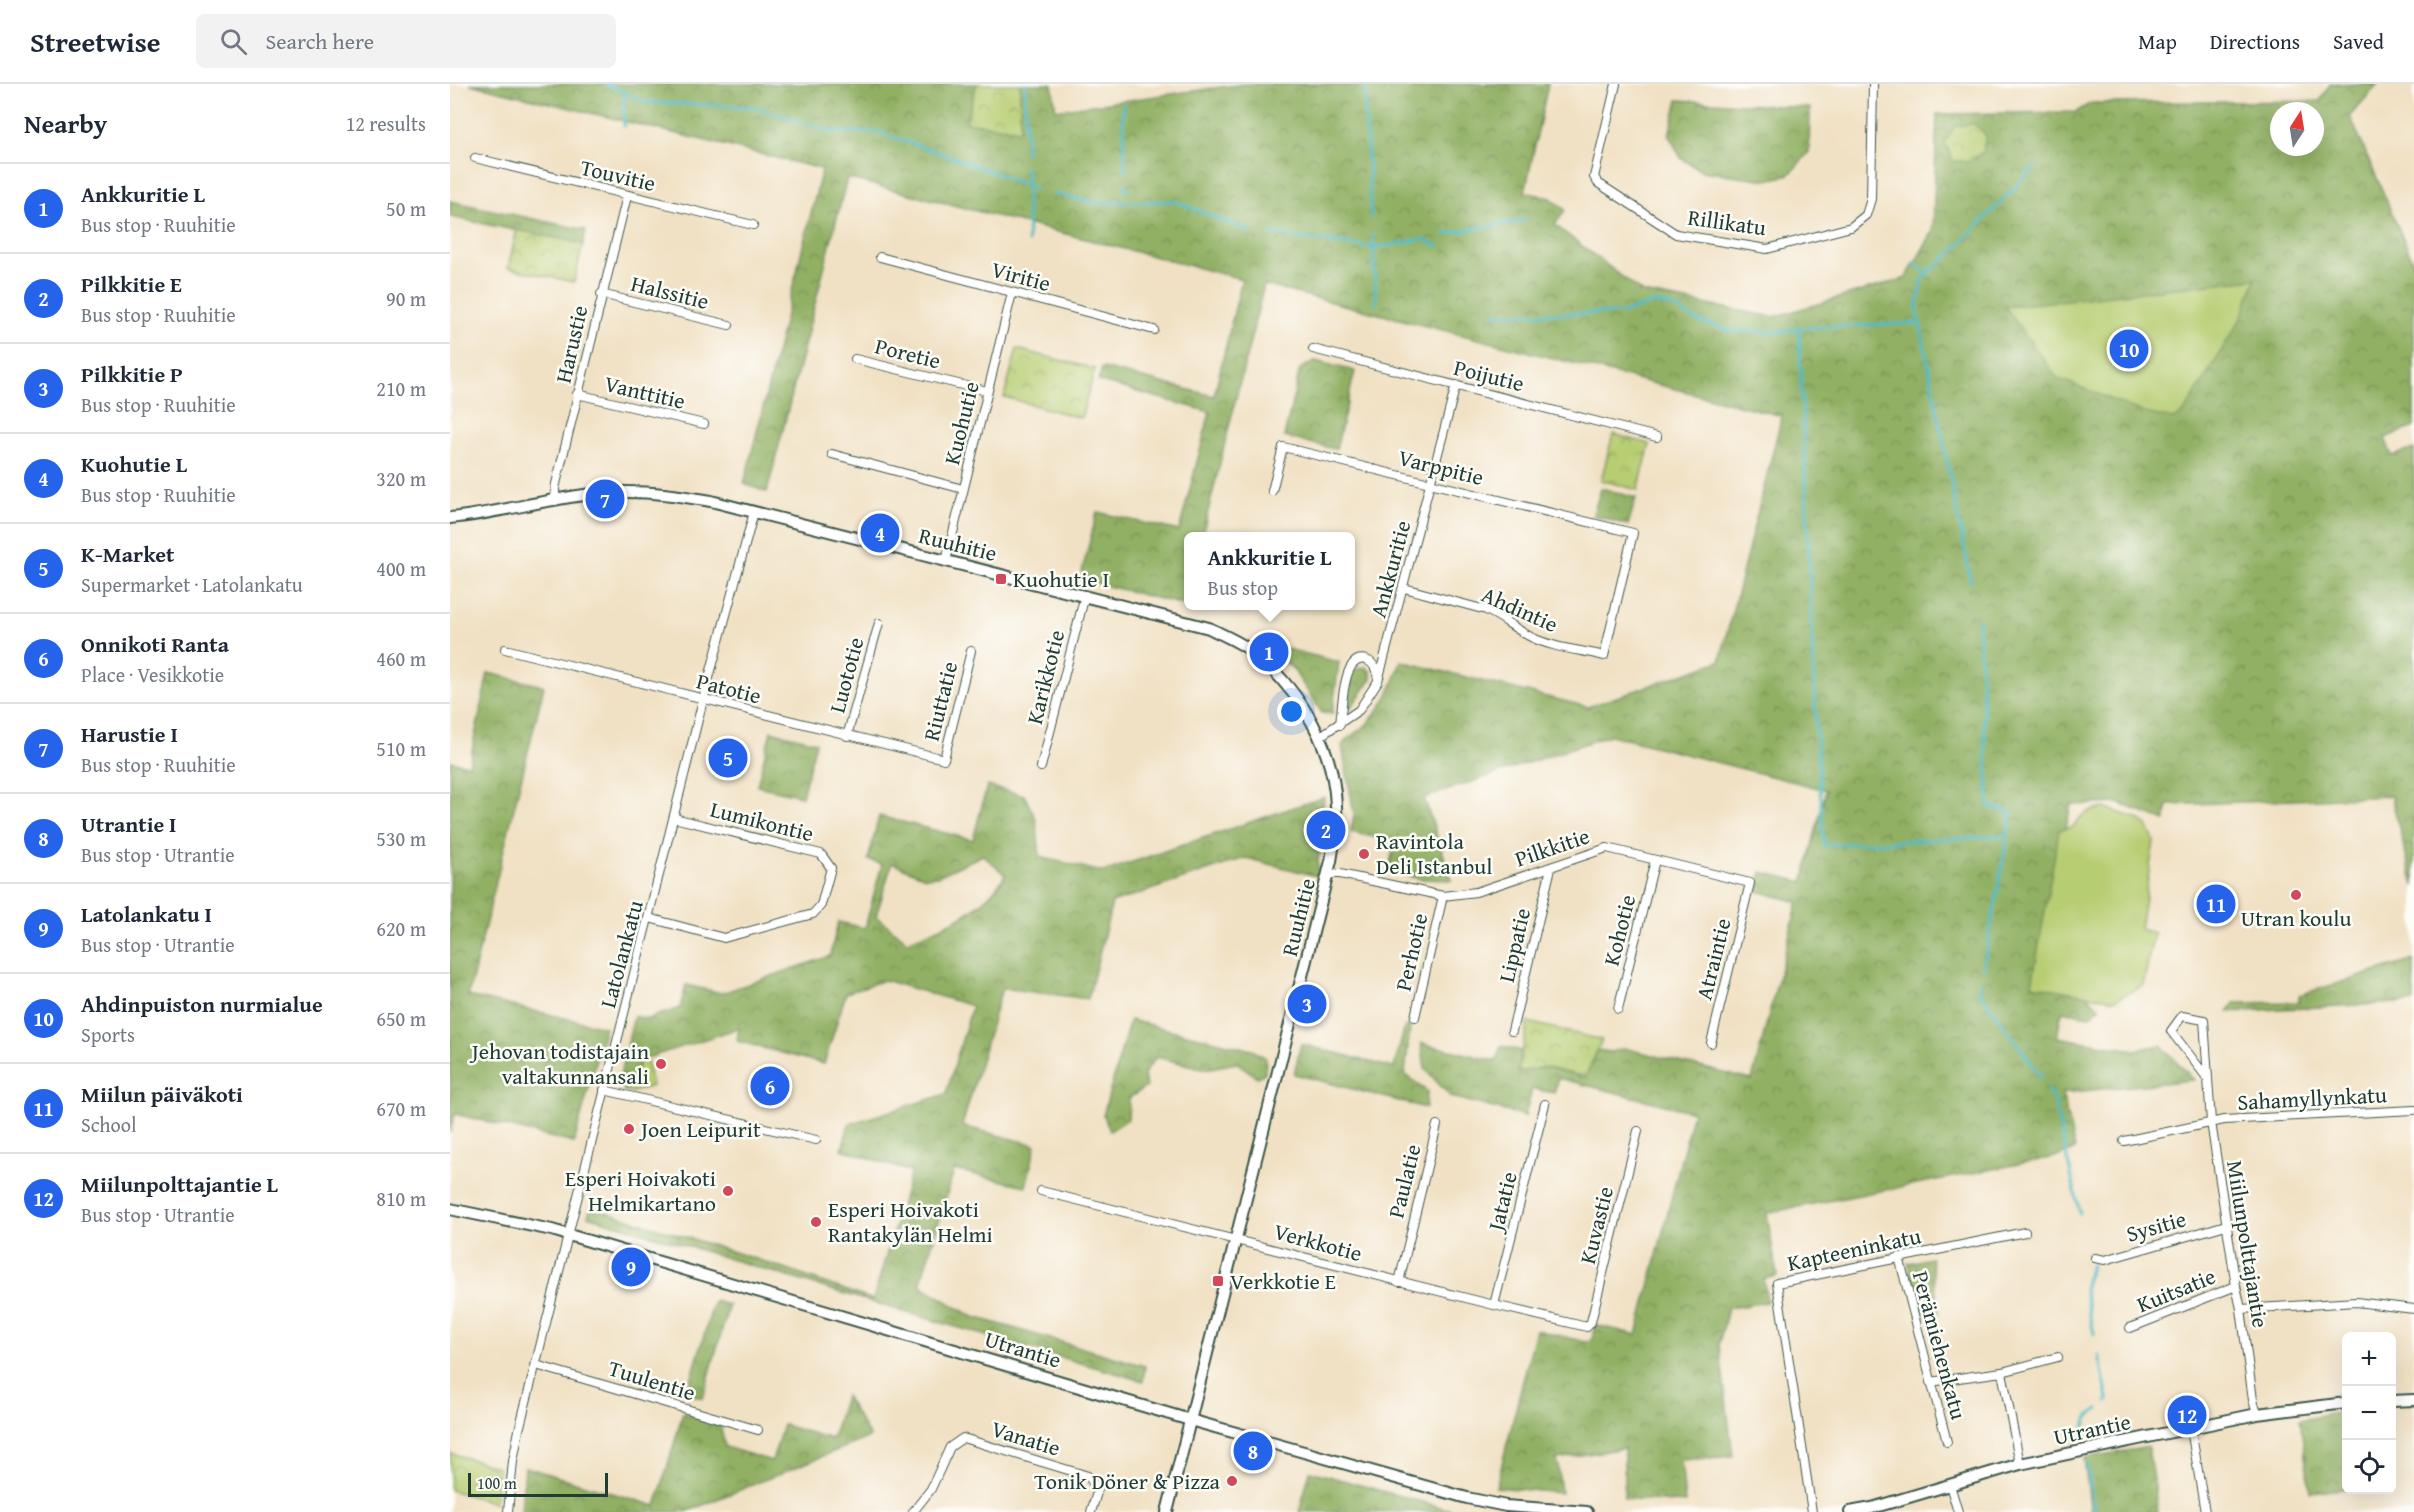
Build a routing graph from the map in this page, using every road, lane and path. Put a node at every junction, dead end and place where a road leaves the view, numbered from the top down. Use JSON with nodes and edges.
{"nodes":[{"id":1,"x":1616,"y":84,"type":"edge"},
{"id":2,"x":1873,"y":84,"type":"edge"},
{"id":3,"x":475,"y":158,"type":"dead end"},
{"id":4,"x":627,"y":196,"type":"junction"},
{"id":5,"x":753,"y":225,"type":"dead end"},
{"id":6,"x":880,"y":257,"type":"dead end"},
{"id":7,"x":1012,"y":293,"type":"junction"},
{"id":8,"x":601,"y":294,"type":"junction"},
{"id":9,"x":729,"y":325,"type":"dead end"},
{"id":10,"x":1154,"y":330,"type":"dead end"},
{"id":11,"x":1313,"y":349,"type":"dead end"},
{"id":12,"x":855,"y":358,"type":"dead end"},
{"id":13,"x":1456,"y":385,"type":"junction"},
{"id":14,"x":987,"y":391,"type":"junction"},
{"id":15,"x":577,"y":394,"type":"junction"},
{"id":16,"x":704,"y":424,"type":"dead end"},
{"id":17,"x":1657,"y":437,"type":"dead end"},
{"id":18,"x":832,"y":454,"type":"dead end"},
{"id":19,"x":1430,"y":483,"type":"junction"},
{"id":20,"x":963,"y":489,"type":"junction"},
{"id":21,"x":1272,"y":491,"type":"dead end"},
{"id":22,"x":555,"y":501,"type":"junction"},
{"id":23,"x":754,"y":512,"type":"junction"},
{"id":24,"x":450,"y":518,"type":"edge"},
{"id":25,"x":1634,"y":533,"type":"joint"},
{"id":26,"x":946,"y":561,"type":"junction"},
{"id":27,"x":1404,"y":588,"type":"junction"},
{"id":28,"x":1085,"y":596,"type":"junction"},
{"id":29,"x":879,"y":623,"type":"dead end"},
{"id":30,"x":505,"y":649,"type":"dead end"},
{"id":31,"x":971,"y":651,"type":"dead end"},
{"id":32,"x":1378,"y":681,"type":"junction"},
{"id":33,"x":703,"y":700,"type":"junction"},
{"id":34,"x":1340,"y":725,"type":"junction"},
{"id":35,"x":848,"y":736,"type":"junction"},
{"id":36,"x":1319,"y":737,"type":"junction"},
{"id":37,"x":944,"y":759,"type":"joint"},
{"id":38,"x":1041,"y":767,"type":"dead end"},
{"id":39,"x":674,"y":818,"type":"junction"},
{"id":40,"x":1655,"y":860,"type":"junction"},
{"id":41,"x":1551,"y":868,"type":"junction"},
{"id":42,"x":1329,"y":874,"type":"junction"},
{"id":43,"x":1750,"y":883,"type":"joint"},
{"id":44,"x":1443,"y":896,"type":"junction"},
{"id":45,"x":650,"y":918,"type":"junction"},
{"id":46,"x":1618,"y":1009,"type":"dead end"},
{"id":47,"x":1414,"y":1017,"type":"dead end"},
{"id":48,"x":1512,"y":1031,"type":"dead end"},
{"id":49,"x":1711,"y":1043,"type":"dead end"},
{"id":50,"x":2208,"y":1079,"type":"junction"},
{"id":51,"x":604,"y":1089,"type":"junction"},
{"id":52,"x":1545,"y":1104,"type":"dead end"},
{"id":53,"x":2414,"y":1110,"type":"edge"},
{"id":54,"x":2211,"y":1122,"type":"junction"},
{"id":55,"x":1437,"y":1125,"type":"dead end"},
{"id":56,"x":1638,"y":1131,"type":"dead end"},
{"id":57,"x":816,"y":1140,"type":"dead end"},
{"id":58,"x":2124,"y":1141,"type":"dead end"},
{"id":59,"x":1041,"y":1191,"type":"dead end"},
{"id":60,"x":450,"y":1209,"type":"edge"},
{"id":61,"x":2226,"y":1225,"type":"junction"},
{"id":62,"x":2025,"y":1232,"type":"dead end"},
{"id":63,"x":567,"y":1234,"type":"junction"},
{"id":64,"x":1237,"y":1239,"type":"junction"},
{"id":65,"x":1899,"y":1257,"type":"junction"},
{"id":66,"x":2095,"y":1258,"type":"dead end"},
{"id":67,"x":1399,"y":1281,"type":"junction"},
{"id":68,"x":2236,"y":1286,"type":"junction"},
{"id":69,"x":1494,"y":1305,"type":"junction"},
{"id":70,"x":2241,"y":1309,"type":"junction"},
{"id":71,"x":2414,"y":1309,"type":"edge"},
{"id":72,"x":1587,"y":1327,"type":"joint"},
{"id":73,"x":2130,"y":1328,"type":"dead end"},
{"id":74,"x":2058,"y":1357,"type":"dead end"},
{"id":75,"x":536,"y":1365,"type":"junction"},
{"id":76,"x":2002,"y":1372,"type":"junction"},
{"id":77,"x":1930,"y":1382,"type":"junction"},
{"id":78,"x":2414,"y":1400,"type":"edge"},
{"id":79,"x":2396,"y":1401,"type":"edge"},
{"id":80,"x":2342,"y":1403,"type":"edge"},
{"id":81,"x":2257,"y":1414,"type":"junction"},
{"id":82,"x":1190,"y":1420,"type":"junction"},
{"id":83,"x":2191,"y":1429,"type":"junction"},
{"id":84,"x":758,"y":1430,"type":"dead end"},
{"id":85,"x":1947,"y":1442,"type":"dead end"},
{"id":86,"x":2020,"y":1464,"type":"junction"},
{"id":87,"x":1950,"y":1485,"type":"junction"},
{"id":88,"x":508,"y":1512,"type":"edge"},
{"id":89,"x":913,"y":1512,"type":"edge"},
{"id":90,"x":1091,"y":1512,"type":"edge"},
{"id":91,"x":1167,"y":1512,"type":"edge"},
{"id":92,"x":1587,"y":1512,"type":"edge"},
{"id":93,"x":1812,"y":1512,"type":"edge"},
{"id":94,"x":1850,"y":1512,"type":"edge"},
{"id":95,"x":1958,"y":1512,"type":"edge"},
{"id":96,"x":2205,"y":1512,"type":"edge"}],
"edges":[{"from":1,"to":2,"type":"street","name":"Rillikatu"},
{"from":3,"to":4,"type":"street","name":"Touvitie"},
{"from":4,"to":5,"type":"street","name":"Touvitie"},
{"from":4,"to":8,"type":"street","name":"Harustie"},
{"from":6,"to":7,"type":"street","name":"Viritie"},
{"from":7,"to":10,"type":"street","name":"Viritie"},
{"from":7,"to":14,"type":"street","name":"Kuohutie"},
{"from":8,"to":9,"type":"street","name":"Halssitie"},
{"from":8,"to":15,"type":"street","name":"Harustie"},
{"from":11,"to":13,"type":"street","name":"Poijutie"},
{"from":12,"to":14,"type":"street","name":"Poretie"},
{"from":13,"to":17,"type":"street","name":"Poijutie"},
{"from":13,"to":19,"type":"street","name":"Ankkuritie"},
{"from":14,"to":20,"type":"street","name":"Kuohutie"},
{"from":15,"to":16,"type":"street","name":"Vanttitie"},
{"from":15,"to":22,"type":"street","name":"Harustie"},
{"from":18,"to":20,"type":"street"},
{"from":19,"to":21,"type":"street","name":"Varppitie"},
{"from":19,"to":25,"type":"street","name":"Varppitie"},
{"from":19,"to":27,"type":"street","name":"Ankkuritie"},
{"from":20,"to":26,"type":"street","name":"Kuohutie"},
{"from":22,"to":23,"type":"street","name":"Ruuhitie"},
{"from":22,"to":24,"type":"street","name":"Ruuhitie"},
{"from":23,"to":26,"type":"street","name":"Ruuhitie"},
{"from":23,"to":33,"type":"street","name":"Latolankatu"},
{"from":25,"to":27,"type":"street","name":"Ahdintie"},
{"from":26,"to":28,"type":"street","name":"Ruuhitie"},
{"from":27,"to":32,"type":"street","name":"Ankkuritie"},
{"from":28,"to":36,"type":"street","name":"Ruuhitie"},
{"from":28,"to":38,"type":"street","name":"Karikkotie"},
{"from":29,"to":35,"type":"street","name":"Luototie"},
{"from":30,"to":33,"type":"street","name":"Patotie"},
{"from":31,"to":37,"type":"street","name":"Riuttatie"},
{"from":32,"to":34,"type":"street","name":"Ankkuritie"},
{"from":32,"to":34,"type":"street"},
{"from":33,"to":35,"type":"street","name":"Patotie"},
{"from":33,"to":39,"type":"street","name":"Latolankatu"},
{"from":34,"to":36,"type":"street","name":"Ankkuritie"},
{"from":35,"to":37,"type":"street","name":"Patotie"},
{"from":36,"to":42,"type":"street","name":"Ruuhitie"},
{"from":39,"to":45,"type":"street","name":"Latolankatu"},
{"from":39,"to":45,"type":"street","name":"Lumikontie"},
{"from":40,"to":41,"type":"street","name":"Pilkkitie"},
{"from":40,"to":43,"type":"street","name":"Pilkkitie"},
{"from":40,"to":46,"type":"street","name":"Kohotie"},
{"from":41,"to":44,"type":"street","name":"Pilkkitie"},
{"from":41,"to":48,"type":"street","name":"Lippatie"},
{"from":42,"to":44,"type":"street","name":"Pilkkitie"},
{"from":42,"to":64,"type":"street","name":"Ruuhitie"},
{"from":43,"to":49,"type":"street","name":"Atraintie"},
{"from":44,"to":47,"type":"street","name":"Perhotie"},
{"from":45,"to":51,"type":"street","name":"Latolankatu"},
{"from":50,"to":50,"type":"street","name":"Miilunpolttajantie"},
{"from":50,"to":54,"type":"street","name":"Miilunpolttajantie"},
{"from":51,"to":57,"type":"street"},
{"from":51,"to":63,"type":"street","name":"Latolankatu"},
{"from":52,"to":69,"type":"street","name":"Jatatie"},
{"from":53,"to":54,"type":"street","name":"Sahamyllynkatu"},
{"from":54,"to":58,"type":"street","name":"Sahamyllynkatu"},
{"from":54,"to":61,"type":"street","name":"Miilunpolttajantie"},
{"from":55,"to":67,"type":"street","name":"Paulatie"},
{"from":56,"to":72,"type":"street","name":"Kuvastie"},
{"from":59,"to":64,"type":"street","name":"Verkkotie"},
{"from":60,"to":63,"type":"street","name":"Utrantie"},
{"from":61,"to":66,"type":"street","name":"Sysitie"},
{"from":61,"to":68,"type":"street","name":"Miilunpolttajantie"},
{"from":62,"to":65,"type":"street","name":"Kapteeninkatu"},
{"from":63,"to":75,"type":"street","name":"Latolankatu"},
{"from":63,"to":82,"type":"street","name":"Utrantie"},
{"from":64,"to":67,"type":"street","name":"Verkkotie"},
{"from":64,"to":82,"type":"street","name":"Ruuhitie"},
{"from":65,"to":77,"type":"street","name":"Perämiehenkatu"},
{"from":65,"to":93,"type":"street","name":"Kapteeninkatu"},
{"from":67,"to":69,"type":"street","name":"Verkkotie"},
{"from":68,"to":70,"type":"street","name":"Miilunpolttajantie"},
{"from":68,"to":73,"type":"street","name":"Kuitsatie"},
{"from":69,"to":72,"type":"street","name":"Verkkotie"},
{"from":70,"to":71,"type":"street"},
{"from":70,"to":81,"type":"street","name":"Miilunpolttajantie"},
{"from":74,"to":76,"type":"street"},
{"from":75,"to":84,"type":"street","name":"Tuulentie"},
{"from":75,"to":88,"type":"street","name":"Latolankatu"},
{"from":76,"to":77,"type":"street"},
{"from":76,"to":86,"type":"street"},
{"from":77,"to":85,"type":"street","name":"Perämiehenkatu"},
{"from":78,"to":79,"type":"street"},
{"from":80,"to":81,"type":"street","name":"Utrantie"},
{"from":81,"to":83,"type":"street","name":"Utrantie"},
{"from":82,"to":91,"type":"street","name":"Ruuhitie"},
{"from":82,"to":92,"type":"street","name":"Utrantie"},
{"from":83,"to":86,"type":"street","name":"Utrantie"},
{"from":83,"to":96,"type":"street"},
{"from":86,"to":87,"type":"street","name":"Utrantie"},
{"from":87,"to":94,"type":"street","name":"Utrantie"},
{"from":87,"to":95,"type":"street"},
{"from":89,"to":90,"type":"street","name":"Vanatie"}]}
